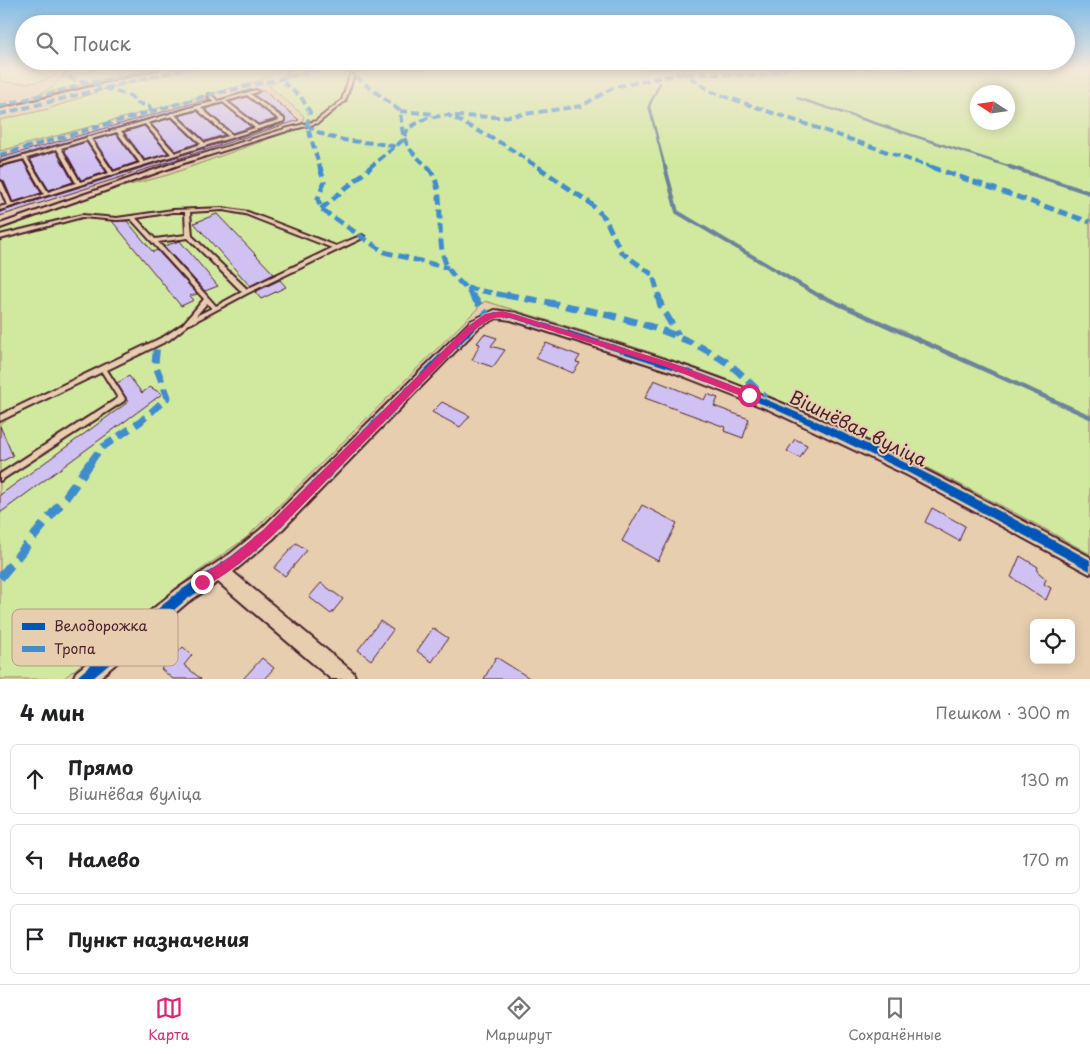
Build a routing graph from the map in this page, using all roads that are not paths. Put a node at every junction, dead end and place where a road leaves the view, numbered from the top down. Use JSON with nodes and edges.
{"nodes":[{"id":1,"x":221,"y":101,"type":"edge"},
{"id":2,"x":224,"y":101,"type":"edge"},
{"id":3,"x":257,"y":101,"type":"edge"},
{"id":4,"x":343,"y":101,"type":"edge"},
{"id":5,"x":217,"y":102,"type":"joint"},
{"id":6,"x":197,"y":107,"type":"junction"},
{"id":7,"x":172,"y":114,"type":"junction"},
{"id":8,"x":145,"y":122,"type":"junction"},
{"id":9,"x":258,"y":128,"type":"junction"},
{"id":10,"x":118,"y":130,"type":"junction"},
{"id":11,"x":231,"y":136,"type":"junction"},
{"id":12,"x":88,"y":138,"type":"junction"},
{"id":13,"x":204,"y":145,"type":"junction"},
{"id":14,"x":58,"y":147,"type":"junction"},
{"id":15,"x":174,"y":154,"type":"junction"},
{"id":16,"x":24,"y":157,"type":"junction"},
{"id":17,"x":0,"y":164,"type":"edge"},
{"id":18,"x":143,"y":164,"type":"junction"},
{"id":19,"x":112,"y":174,"type":"junction"},
{"id":20,"x":0,"y":182,"type":"edge"},
{"id":21,"x":79,"y":184,"type":"junction"},
{"id":22,"x":47,"y":194,"type":"junction"},
{"id":23,"x":10,"y":206,"type":"junction"},
{"id":24,"x":0,"y":209,"type":"edge"},
{"id":25,"x":187,"y":211,"type":"junction"},
{"id":26,"x":133,"y":218,"type":"junction"},
{"id":27,"x":0,"y":226,"type":"edge"},
{"id":28,"x":189,"y":236,"type":"junction"},
{"id":29,"x":0,"y":237,"type":"edge"},
{"id":30,"x":362,"y":237,"type":"dead end"},
{"id":31,"x":154,"y":241,"type":"junction"},
{"id":32,"x":336,"y":248,"type":"junction"},
{"id":33,"x":246,"y":292,"type":"junction"},
{"id":34,"x":206,"y":300,"type":"junction"},
{"id":35,"x":215,"y":308,"type":"junction"},
{"id":36,"x":185,"y":324,"type":"junction"},
{"id":37,"x":103,"y":369,"type":"junction"},
{"id":38,"x":0,"y":418,"type":"edge"},
{"id":39,"x":0,"y":478,"type":"edge"},
{"id":40,"x":1090,"y":566,"type":"edge"},
{"id":41,"x":218,"y":571,"type":"junction"},
{"id":42,"x":166,"y":609,"type":"edge"},
{"id":43,"x":99,"y":666,"type":"edge"},
{"id":44,"x":83,"y":679,"type":"edge"},
{"id":45,"x":346,"y":679,"type":"edge"}],
"edges":[{"from":1,"to":5,"type":"lane"},
{"from":2,"to":9,"type":"lane"},
{"from":3,"to":9,"type":"lane"},
{"from":4,"to":27,"type":"lane"},
{"from":5,"to":6,"type":"lane"},
{"from":6,"to":7,"type":"lane"},
{"from":6,"to":11,"type":"lane"},
{"from":7,"to":8,"type":"lane"},
{"from":7,"to":13,"type":"lane"},
{"from":8,"to":10,"type":"lane"},
{"from":8,"to":15,"type":"lane"},
{"from":9,"to":11,"type":"lane"},
{"from":10,"to":12,"type":"lane"},
{"from":10,"to":18,"type":"lane"},
{"from":11,"to":13,"type":"lane"},
{"from":12,"to":14,"type":"lane"},
{"from":12,"to":19,"type":"lane"},
{"from":13,"to":15,"type":"lane"},
{"from":14,"to":16,"type":"lane"},
{"from":14,"to":21,"type":"lane"},
{"from":15,"to":18,"type":"lane"},
{"from":16,"to":17,"type":"lane"},
{"from":16,"to":22,"type":"lane"},
{"from":18,"to":19,"type":"lane"},
{"from":19,"to":21,"type":"lane"},
{"from":20,"to":23,"type":"lane"},
{"from":21,"to":22,"type":"lane"},
{"from":22,"to":23,"type":"lane"},
{"from":23,"to":24,"type":"lane"},
{"from":25,"to":26,"type":"lane"},
{"from":25,"to":28,"type":"lane"},
{"from":25,"to":32,"type":"lane"},
{"from":26,"to":29,"type":"lane"},
{"from":26,"to":31,"type":"lane"},
{"from":28,"to":31,"type":"lane"},
{"from":28,"to":33,"type":"lane"},
{"from":30,"to":32,"type":"lane"},
{"from":31,"to":34,"type":"lane"},
{"from":32,"to":33,"type":"lane"},
{"from":33,"to":35,"type":"lane"},
{"from":34,"to":35,"type":"lane"},
{"from":34,"to":36,"type":"lane"},
{"from":35,"to":36,"type":"lane"},
{"from":36,"to":37,"type":"lane"},
{"from":37,"to":38,"type":"lane"},
{"from":37,"to":39,"type":"lane"},
{"from":40,"to":41,"type":"street","name":"Вішнёвая вуліца"},
{"from":41,"to":42,"type":"street"},
{"from":41,"to":45,"type":"street"},
{"from":43,"to":44,"type":"street"}]}
